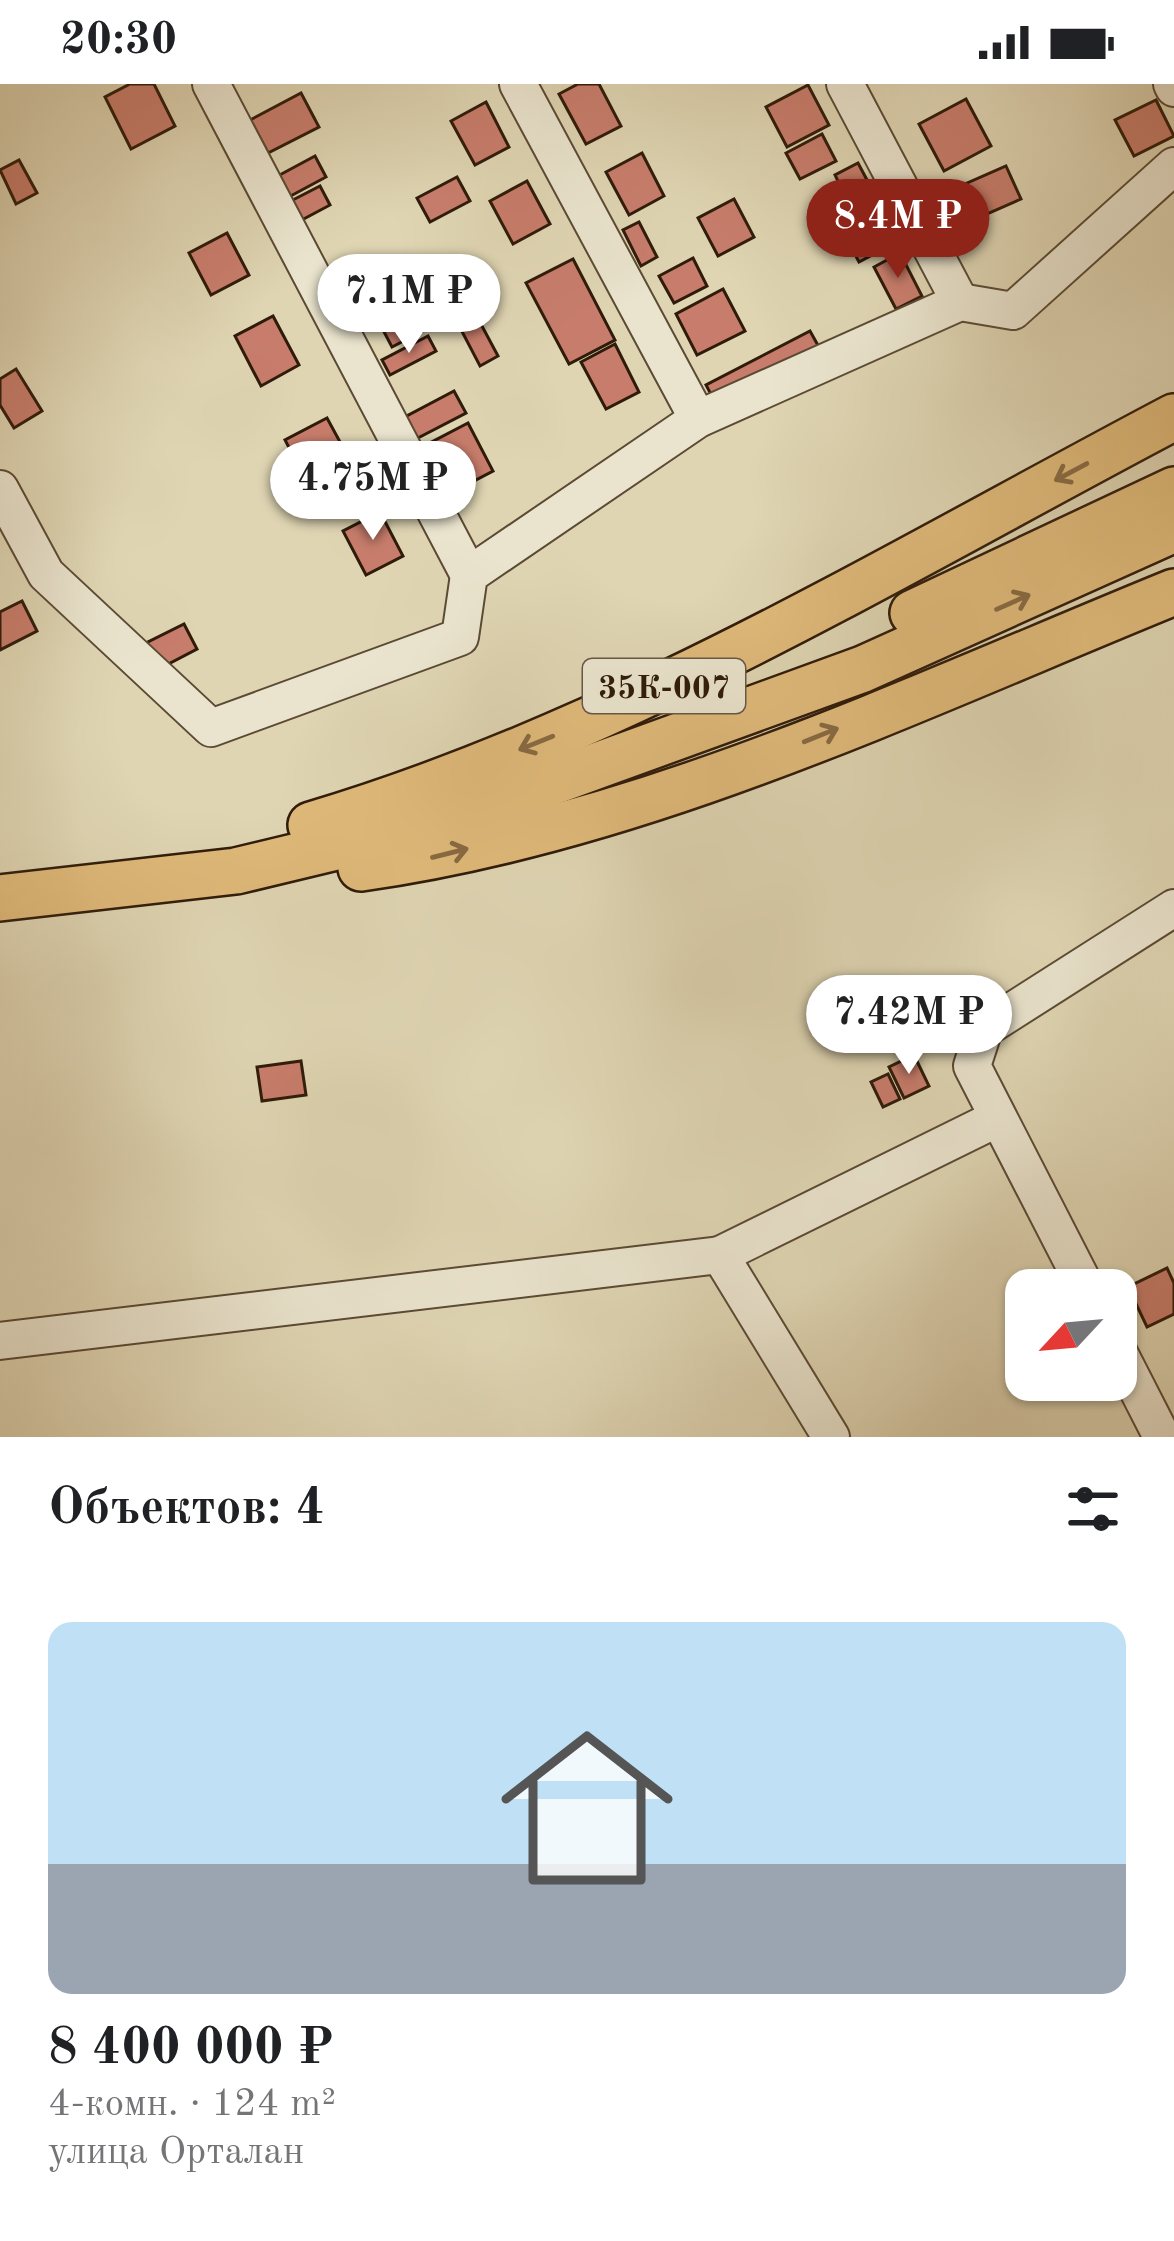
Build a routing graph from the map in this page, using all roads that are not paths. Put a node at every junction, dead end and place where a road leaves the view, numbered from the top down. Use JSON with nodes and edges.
{"nodes":[{"id":1,"x":211,"y":84,"type":"edge"},
{"id":2,"x":518,"y":84,"type":"edge"},
{"id":3,"x":845,"y":84,"type":"edge"},
{"id":4,"x":1174,"y":166,"type":"edge"},
{"id":5,"x":960,"y":302,"type":"junction"},
{"id":6,"x":1174,"y":417,"type":"edge"},
{"id":7,"x":698,"y":419,"type":"junction"},
{"id":8,"x":0,"y":489,"type":"edge"},
{"id":9,"x":1174,"y":490,"type":"edge"},
{"id":10,"x":1174,"y":529,"type":"edge"},
{"id":11,"x":469,"y":575,"type":"junction"},
{"id":12,"x":1174,"y":592,"type":"edge"},
{"id":13,"x":671,"y":740,"type":"junction"},
{"id":14,"x":125,"y":886,"type":"junction"},
{"id":15,"x":0,"y":898,"type":"edge"},
{"id":16,"x":1174,"y":908,"type":"edge"},
{"id":17,"x":998,"y":1118,"type":"junction"},
{"id":18,"x":720,"y":1255,"type":"junction"},
{"id":19,"x":1076,"y":1269,"type":"edge"},
{"id":20,"x":0,"y":1341,"type":"edge"},
{"id":21,"x":1137,"y":1388,"type":"edge"},
{"id":22,"x":831,"y":1437,"type":"edge"},
{"id":23,"x":1162,"y":1437,"type":"edge"}],
"edges":[{"from":1,"to":11,"type":"street"},
{"from":2,"to":7,"type":"street"},
{"from":3,"to":5,"type":"street"},
{"from":4,"to":5,"type":"street"},
{"from":5,"to":7,"type":"street"},
{"from":6,"to":14,"type":"main road","number":"35К-007","one_way":true},
{"from":7,"to":11,"type":"street"},
{"from":8,"to":11,"type":"street"},
{"from":9,"to":13,"type":"main road","number":"35К-007"},
{"from":13,"to":10,"type":"main road","number":"35К-007","one_way":true},
{"from":14,"to":12,"type":"main road","number":"35К-007","one_way":true},
{"from":13,"to":14,"type":"main road","number":"35К-007"},
{"from":14,"to":15,"type":"main road","number":"35К-007"},
{"from":16,"to":17,"type":"street"},
{"from":17,"to":18,"type":"street"},
{"from":17,"to":19,"type":"street"},
{"from":18,"to":20,"type":"street"},
{"from":18,"to":22,"type":"street"},
{"from":21,"to":23,"type":"street"}]}
